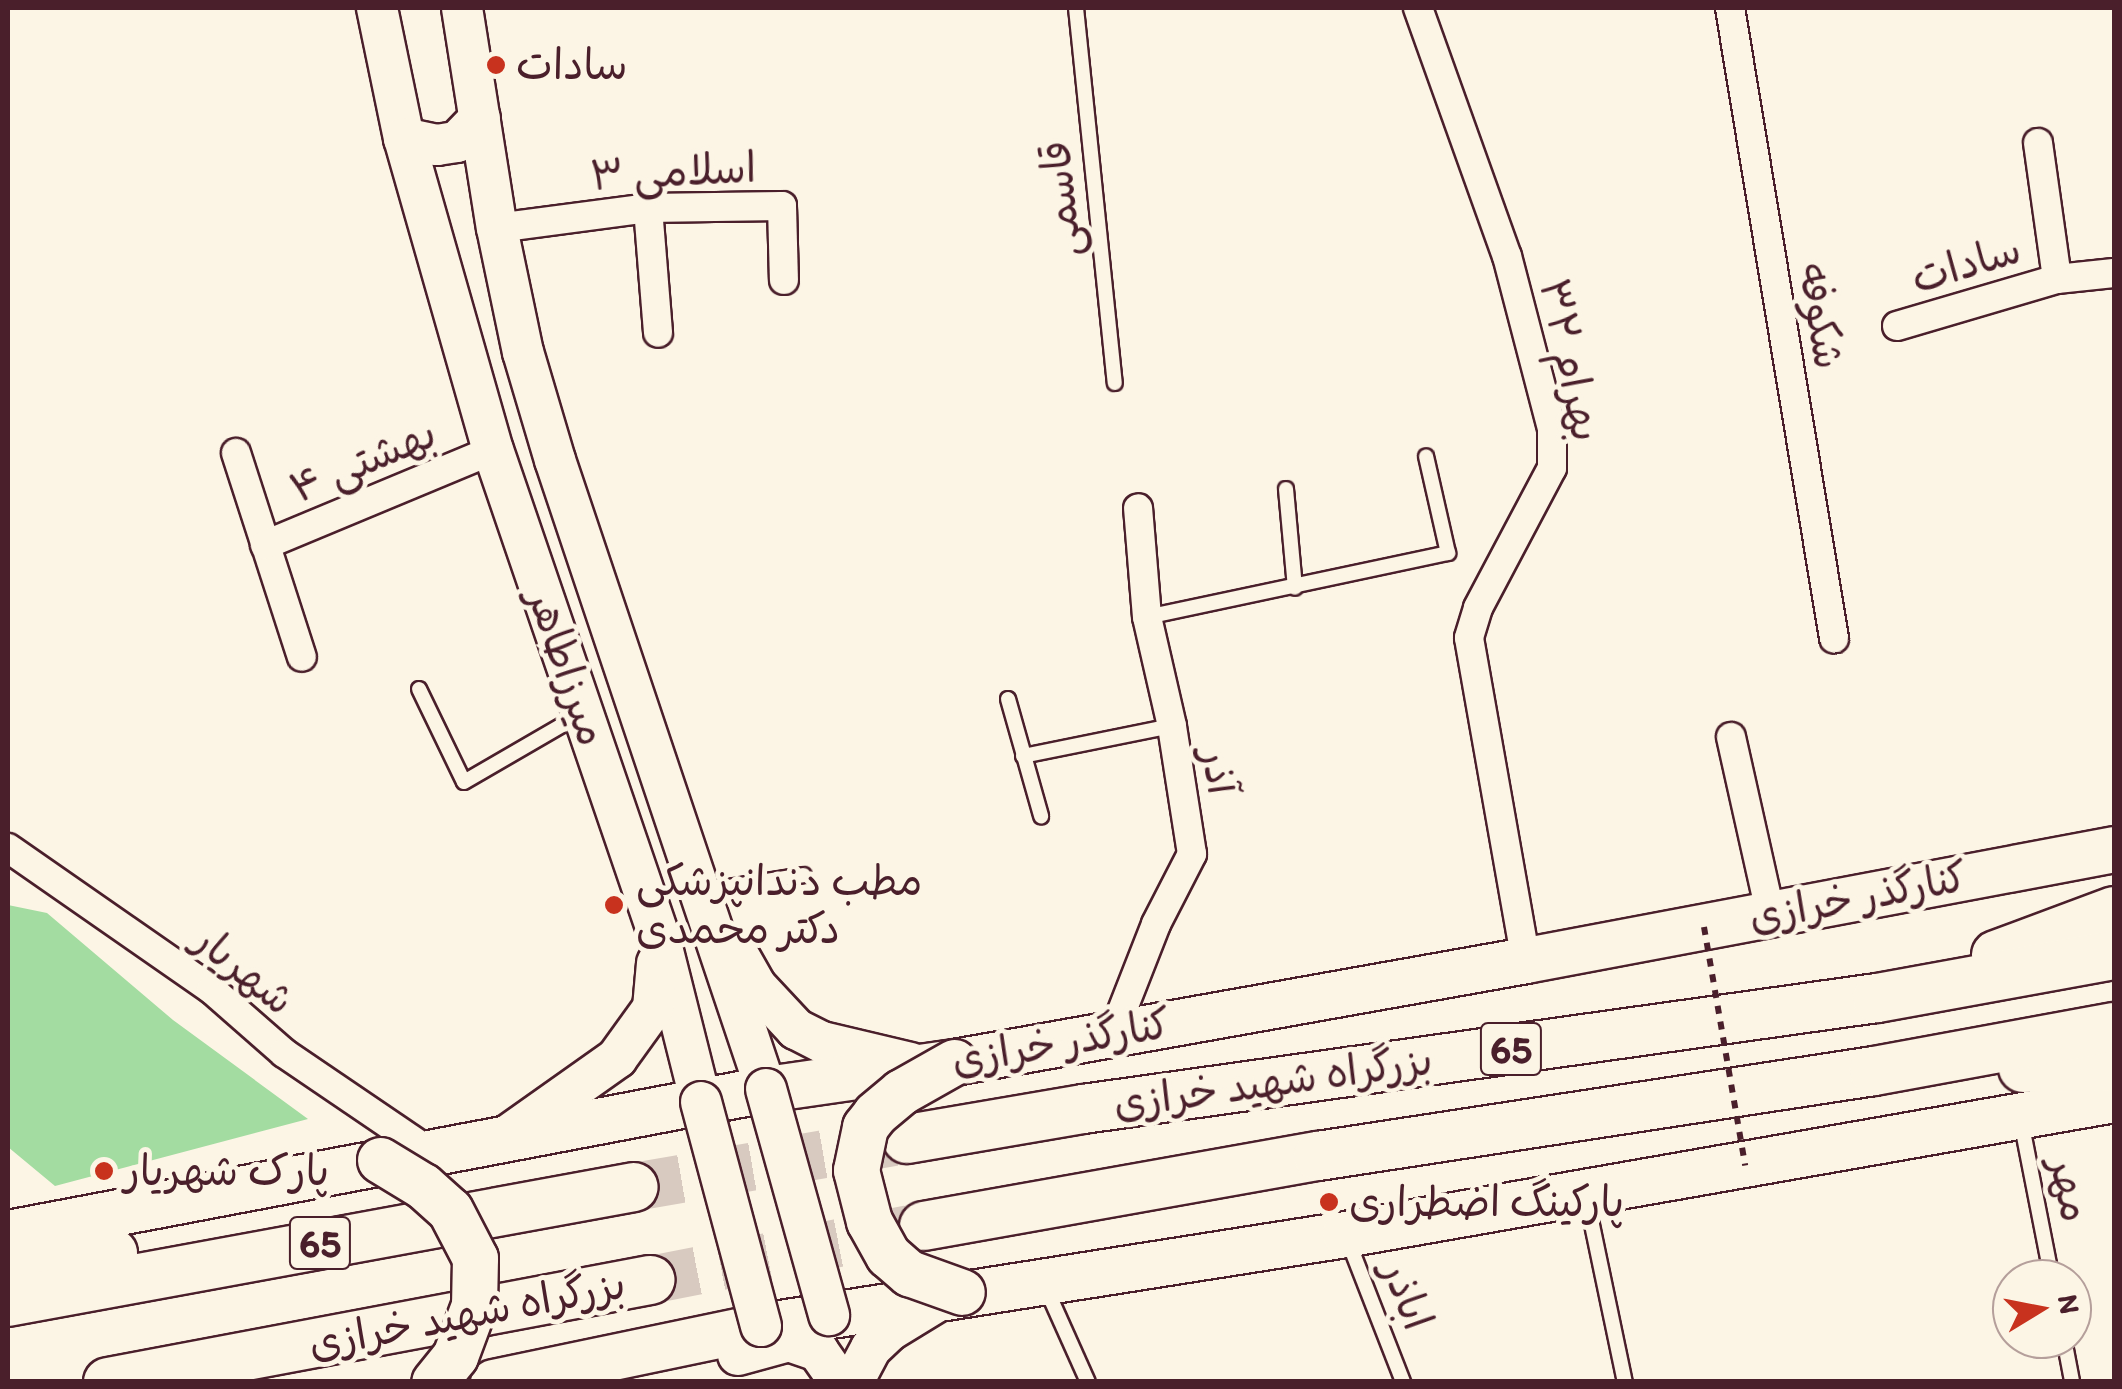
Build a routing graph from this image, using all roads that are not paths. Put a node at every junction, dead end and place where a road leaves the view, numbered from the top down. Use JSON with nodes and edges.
{"nodes":[{"id":1,"x":377,"y":8,"type":"edge"},
{"id":2,"x":462,"y":8,"type":"edge"},
{"id":3,"x":1076,"y":8,"type":"edge"},
{"id":4,"x":1418,"y":8,"type":"edge"},
{"id":5,"x":1730,"y":8,"type":"edge"},
{"id":6,"x":480,"y":118,"type":"junction"},
{"id":7,"x":404,"y":138,"type":"junction"},
{"id":8,"x":2038,"y":143,"type":"dead end"},
{"id":9,"x":648,"y":208,"type":"junction"},
{"id":10,"x":496,"y":228,"type":"junction"},
{"id":11,"x":2114,"y":273,"type":"edge"},
{"id":12,"x":2057,"y":279,"type":"junction"},
{"id":13,"x":784,"y":280,"type":"dead end"},
{"id":14,"x":1897,"y":326,"type":"dead end"},
{"id":15,"x":658,"y":333,"type":"dead end"},
{"id":16,"x":1115,"y":383,"type":"dead end"},
{"id":17,"x":493,"y":450,"type":"junction"},
{"id":18,"x":236,"y":453,"type":"dead end"},
{"id":19,"x":1426,"y":456,"type":"dead end"},
{"id":20,"x":1286,"y":488,"type":"dead end"},
{"id":21,"x":1138,"y":508,"type":"dead end"},
{"id":22,"x":264,"y":546,"type":"junction"},
{"id":23,"x":1296,"y":588,"type":"junction"},
{"id":24,"x":1147,"y":617,"type":"junction"},
{"id":25,"x":1834,"y":638,"type":"dead end"},
{"id":26,"x":302,"y":657,"type":"dead end"},
{"id":27,"x":419,"y":690,"type":"dead end"},
{"id":28,"x":1008,"y":699,"type":"dead end"},
{"id":29,"x":582,"y":714,"type":"junction"},
{"id":30,"x":1172,"y":726,"type":"junction"},
{"id":31,"x":1731,"y":737,"type":"dead end"},
{"id":32,"x":1023,"y":756,"type":"junction"},
{"id":33,"x":1041,"y":816,"type":"dead end"},
{"id":34,"x":8,"y":848,"type":"edge"},
{"id":35,"x":2114,"y":849,"type":"edge"},
{"id":36,"x":804,"y":875,"type":"dead end"},
{"id":37,"x":702,"y":891,"type":"junction"},
{"id":38,"x":2114,"y":911,"type":"edge"},
{"id":39,"x":1770,"y":912,"type":"junction"},
{"id":40,"x":660,"y":939,"type":"junction"},
{"id":41,"x":2114,"y":955,"type":"edge"},
{"id":42,"x":1526,"y":960,"type":"junction"},
{"id":43,"x":1877,"y":998,"type":"junction"},
{"id":44,"x":2114,"y":1027,"type":"edge"},
{"id":45,"x":1113,"y":1034,"type":"junction"},
{"id":46,"x":939,"y":1064,"type":"junction"},
{"id":47,"x":2114,"y":1066,"type":"edge"},
{"id":48,"x":1874,"y":1071,"type":"junction"},
{"id":49,"x":766,"y":1089,"type":"junction"},
{"id":50,"x":2114,"y":1098,"type":"edge"},
{"id":51,"x":701,"y":1102,"type":"junction"},
{"id":52,"x":2020,"y":1116,"type":"junction"},
{"id":53,"x":503,"y":1139,"type":"junction"},
{"id":54,"x":907,"y":1139,"type":"tunnel mouth"},
{"id":55,"x":431,"y":1153,"type":"junction"},
{"id":56,"x":380,"y":1160,"type":"junction"},
{"id":57,"x":634,"y":1187,"type":"tunnel mouth"},
{"id":58,"x":1585,"y":1193,"type":"junction"},
{"id":59,"x":409,"y":1226,"type":"junction"},
{"id":60,"x":924,"y":1226,"type":"tunnel mouth"},
{"id":61,"x":8,"y":1232,"type":"edge"},
{"id":62,"x":1346,"y":1234,"type":"junction"},
{"id":63,"x":2048,"y":1259,"type":"edge"},
{"id":64,"x":8,"y":1267,"type":"edge"},
{"id":65,"x":650,"y":1280,"type":"tunnel mouth"},
{"id":66,"x":1043,"y":1282,"type":"junction"},
{"id":67,"x":962,"y":1292,"type":"junction"},
{"id":68,"x":8,"y":1302,"type":"edge"},
{"id":69,"x":829,"y":1315,"type":"junction"},
{"id":70,"x":739,"y":1354,"type":"edge"},
{"id":71,"x":505,"y":1381,"type":"edge"},
{"id":72,"x":108,"y":1382,"type":"edge"},
{"id":73,"x":434,"y":1382,"type":"edge"},
{"id":74,"x":843,"y":1382,"type":"edge"},
{"id":75,"x":853,"y":1382,"type":"edge"},
{"id":76,"x":1088,"y":1382,"type":"edge"},
{"id":77,"x":1404,"y":1382,"type":"edge"},
{"id":78,"x":1625,"y":1382,"type":"edge"}],
"edges":[{"from":1,"to":7,"type":"main road","name":"میرزاطاهر"},
{"from":2,"to":6,"type":"main road","name":"میرزاطاهر"},
{"from":3,"to":16,"type":"lane","name":"قاسمی"},
{"from":4,"to":42,"type":"street","name":"بهرام ۳۲"},
{"from":5,"to":25,"type":"street","name":"شکوفه"},
{"from":6,"to":7,"type":"main road"},
{"from":6,"to":10,"type":"main road","name":"میرزاطاهر"},
{"from":7,"to":17,"type":"main road","name":"میرزاطاهر"},
{"from":8,"to":12,"type":"street","name":"سادات"},
{"from":9,"to":10,"type":"street","name":"اسلامی ۳"},
{"from":9,"to":13,"type":"street","name":"اسلامی ۳"},
{"from":9,"to":15,"type":"street"},
{"from":10,"to":37,"type":"main road","name":"میرزاطاهر"},
{"from":11,"to":12,"type":"street","name":"سادات"},
{"from":12,"to":14,"type":"street","name":"سادات"},
{"from":17,"to":22,"type":"street","name":"بهشتی ۴"},
{"from":17,"to":29,"type":"main road","name":"میرزاطاهر"},
{"from":18,"to":22,"type":"street"},
{"from":19,"to":23,"type":"lane"},
{"from":20,"to":23,"type":"lane"},
{"from":21,"to":24,"type":"street","name":"آذر"},
{"from":22,"to":26,"type":"street"},
{"from":23,"to":24,"type":"lane"},
{"from":24,"to":30,"type":"street","name":"آذر"},
{"from":27,"to":29,"type":"lane"},
{"from":28,"to":32,"type":"lane"},
{"from":29,"to":40,"type":"main road","name":"میرزاطاهر"},
{"from":30,"to":32,"type":"lane"},
{"from":30,"to":45,"type":"street","name":"آذر"},
{"from":31,"to":39,"type":"street"},
{"from":32,"to":33,"type":"lane"},
{"from":34,"to":55,"type":"street","name":"شهریار"},
{"from":35,"to":39,"type":"main road","name":"کنارگذر خرازی"},
{"from":36,"to":37,"type":"lane"},
{"from":37,"to":46,"type":"main road"},
{"from":37,"to":49,"type":"main road","name":"میرزاطاهر"},
{"from":38,"to":43,"type":"highway"},
{"from":39,"to":42,"type":"main road","name":"کنارگذر خرازی"},
{"from":40,"to":51,"type":"main road","name":"میرزاطاهر"},
{"from":40,"to":53,"type":"main road"},
{"from":41,"to":43,"type":"highway","name":"بزرگراه شهید خرازی","number":"65"},
{"from":42,"to":45,"type":"main road","name":"کنارگذر خرازی"},
{"from":43,"to":54,"type":"highway","name":"بزرگراه شهید خرازی","number":"65"},
{"from":44,"to":48,"type":"highway","name":"بزرگراه شهید خرازی","number":"65"},
{"from":45,"to":46,"type":"main road","name":"کنارگذر خرازی"},
{"from":46,"to":49,"type":"main road","name":"کنارگذر خرازی"},
{"from":46,"to":67,"type":"main road","bridge":true},
{"from":47,"to":48,"type":"highway"},
{"from":48,"to":60,"type":"highway","name":"بزرگراه شهید خرازی","number":"65"},
{"from":49,"to":51,"type":"main road","name":"کنارگذر خرازی"},
{"from":49,"to":69,"type":"main road","name":"میرزاطاهر","bridge":true},
{"from":50,"to":52,"type":"main road"},
{"from":51,"to":53,"type":"main road","name":"کنارگذر خرازی"},
{"from":51,"to":70,"type":"main road","name":"میرزاطاهر","bridge":true},
{"from":52,"to":58,"type":"main road"},
{"from":52,"to":63,"type":"lane","name":"مهر"},
{"from":53,"to":55,"type":"main road","name":"کنارگذر خرازی"},
{"from":55,"to":56,"type":"main road","name":"کنارگذر خرازی"},
{"from":56,"to":61,"type":"main road","name":"کنارگذر خرازی"},
{"from":56,"to":73,"type":"main road","bridge":true},
{"from":57,"to":59,"type":"highway","number":"65"},
{"from":58,"to":62,"type":"main road"},
{"from":58,"to":78,"type":"lane"},
{"from":59,"to":64,"type":"highway"},
{"from":59,"to":68,"type":"highway","number":"65"},
{"from":62,"to":66,"type":"main road"},
{"from":62,"to":77,"type":"lane","name":"اباذر"},
{"from":65,"to":72,"type":"highway","name":"بزرگراه شهید خرازی","number":"65"},
{"from":66,"to":67,"type":"main road"},
{"from":66,"to":76,"type":"lane"},
{"from":67,"to":69,"type":"main road"},
{"from":67,"to":75,"type":"main road"},
{"from":69,"to":70,"type":"main road"},
{"from":69,"to":74,"type":"main road","name":"میرزاطاهر"},
{"from":70,"to":71,"type":"main road"},
{"from":70,"to":74,"type":"main road"}]}
